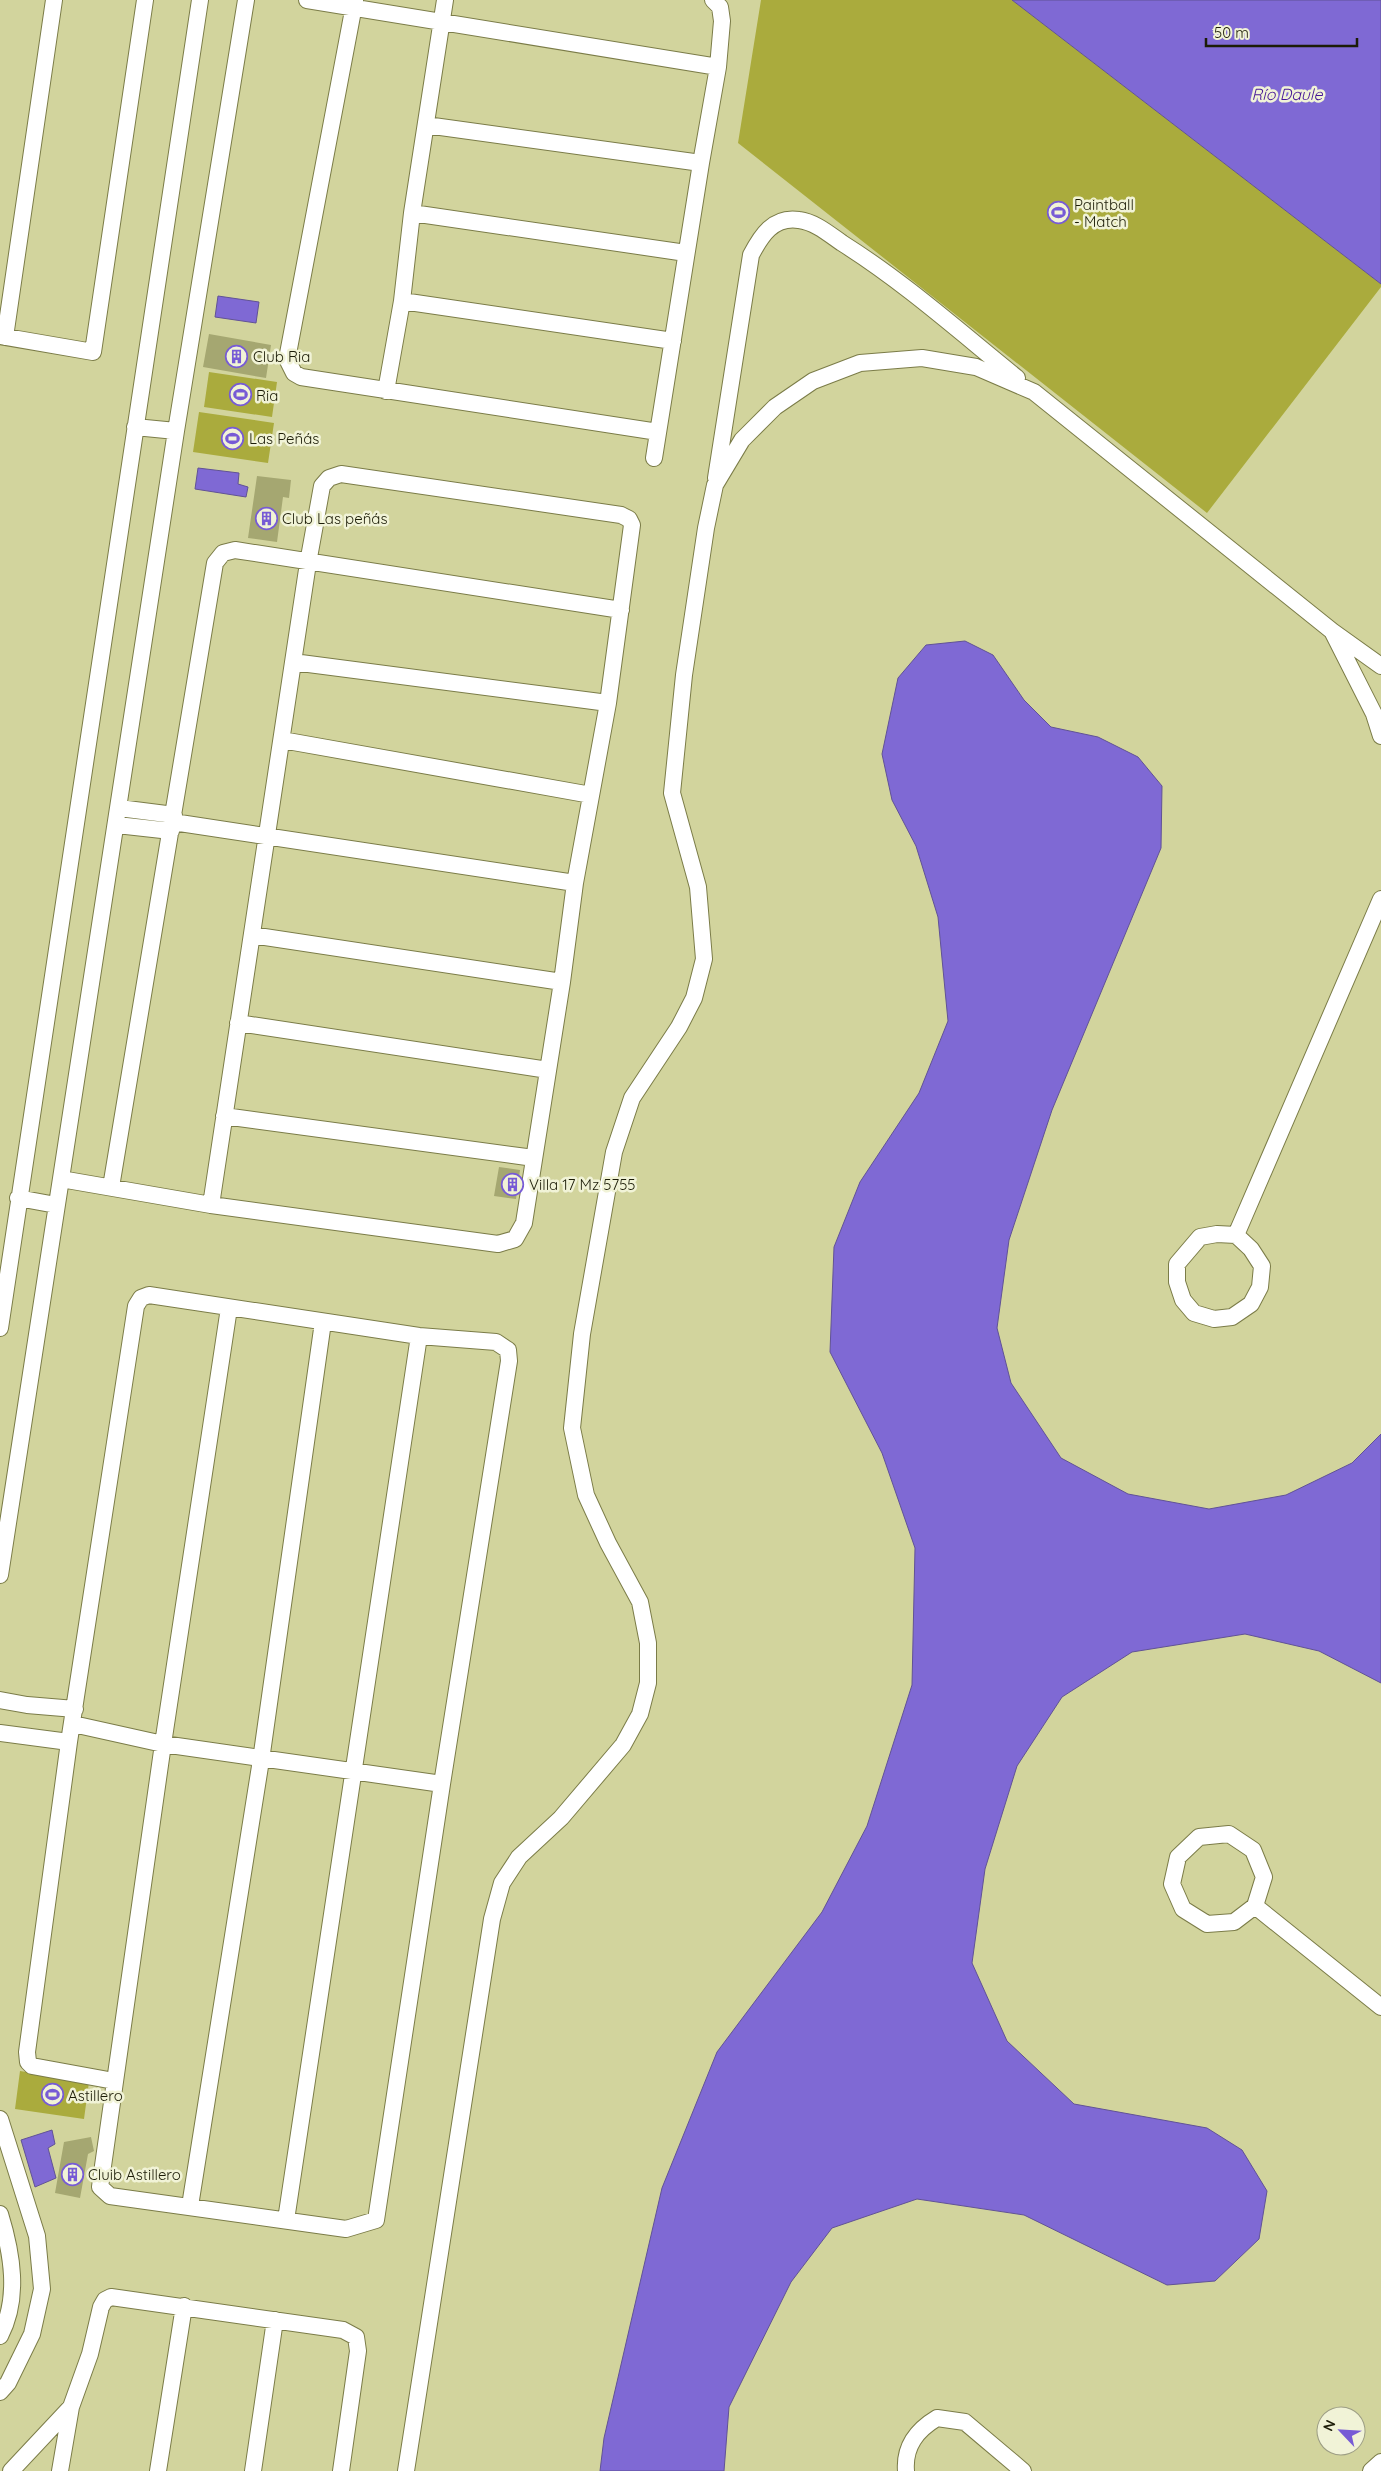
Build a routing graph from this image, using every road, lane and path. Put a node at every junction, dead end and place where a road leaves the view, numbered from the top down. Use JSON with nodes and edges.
{"nodes":[{"id":1,"x":54,"y":0,"type":"edge"},
{"id":2,"x":145,"y":0,"type":"edge"},
{"id":3,"x":200,"y":0,"type":"edge"},
{"id":4,"x":246,"y":0,"type":"edge"},
{"id":5,"x":307,"y":0,"type":"edge"},
{"id":6,"x":445,"y":0,"type":"edge"},
{"id":7,"x":713,"y":0,"type":"edge"},
{"id":8,"x":354,"y":4,"type":"edge"},
{"id":9,"x":442,"y":23,"type":"junction"},
{"id":10,"x":718,"y":67,"type":"junction"},
{"id":11,"x":426,"y":125,"type":"junction"},
{"id":12,"x":700,"y":163,"type":"junction"},
{"id":13,"x":412,"y":214,"type":"junction"},
{"id":14,"x":686,"y":253,"type":"junction"},
{"id":15,"x":402,"y":301,"type":"junction"},
{"id":16,"x":3,"y":336,"type":"edge"},
{"id":17,"x":673,"y":341,"type":"junction"},
{"id":18,"x":386,"y":391,"type":"junction"},
{"id":19,"x":1034,"y":392,"type":"junction"},
{"id":20,"x":135,"y":427,"type":"junction"},
{"id":21,"x":176,"y":431,"type":"junction"},
{"id":22,"x":658,"y":432,"type":"junction"},
{"id":23,"x":654,"y":458,"type":"dead end"},
{"id":24,"x":714,"y":485,"type":"junction"},
{"id":25,"x":308,"y":563,"type":"junction"},
{"id":26,"x":621,"y":610,"type":"junction"},
{"id":27,"x":1332,"y":630,"type":"junction"},
{"id":28,"x":293,"y":662,"type":"junction"},
{"id":29,"x":1381,"y":666,"type":"edge"},
{"id":30,"x":608,"y":703,"type":"junction"},
{"id":31,"x":1381,"y":736,"type":"edge"},
{"id":32,"x":282,"y":740,"type":"junction"},
{"id":33,"x":591,"y":795,"type":"junction"},
{"id":34,"x":119,"y":808,"type":"junction"},
{"id":35,"x":172,"y":823,"type":"junction"},
{"id":36,"x":117,"y":825,"type":"junction"},
{"id":37,"x":266,"y":838,"type":"junction"},
{"id":38,"x":575,"y":883,"type":"junction"},
{"id":39,"x":1381,"y":899,"type":"edge"},
{"id":40,"x":252,"y":935,"type":"junction"},
{"id":41,"x":562,"y":982,"type":"junction"},
{"id":42,"x":238,"y":1023,"type":"junction"},
{"id":43,"x":548,"y":1070,"type":"junction"},
{"id":44,"x":224,"y":1116,"type":"junction"},
{"id":45,"x":534,"y":1158,"type":"junction"},
{"id":46,"x":61,"y":1180,"type":"junction"},
{"id":47,"x":111,"y":1188,"type":"junction"},
{"id":48,"x":18,"y":1198,"type":"junction"},
{"id":49,"x":56,"y":1205,"type":"junction"},
{"id":50,"x":211,"y":1205,"type":"junction"},
{"id":51,"x":1236,"y":1235,"type":"junction"},
{"id":52,"x":229,"y":1308,"type":"junction"},
{"id":53,"x":324,"y":1322,"type":"junction"},
{"id":54,"x":0,"y":1328,"type":"edge"},
{"id":55,"x":419,"y":1336,"type":"junction"},
{"id":56,"x":0,"y":1575,"type":"edge"},
{"id":57,"x":0,"y":1700,"type":"edge"},
{"id":58,"x":74,"y":1716,"type":"junction"},
{"id":59,"x":0,"y":1733,"type":"edge"},
{"id":60,"x":70,"y":1742,"type":"junction"},
{"id":61,"x":163,"y":1744,"type":"junction"},
{"id":62,"x":261,"y":1760,"type":"junction"},
{"id":63,"x":354,"y":1771,"type":"junction"},
{"id":64,"x":442,"y":1784,"type":"junction"},
{"id":65,"x":1256,"y":1906,"type":"junction"},
{"id":66,"x":1381,"y":2007,"type":"edge"},
{"id":67,"x":114,"y":2081,"type":"junction"},
{"id":68,"x":0,"y":2119,"type":"edge"},
{"id":69,"x":190,"y":2206,"type":"junction"},
{"id":70,"x":0,"y":2214,"type":"edge"},
{"id":71,"x":286,"y":2220,"type":"junction"},
{"id":72,"x":36,"y":2236,"type":"junction"},
{"id":73,"x":10,"y":2244,"type":"junction"},
{"id":74,"x":184,"y":2306,"type":"junction"},
{"id":75,"x":275,"y":2320,"type":"junction"},
{"id":76,"x":0,"y":2336,"type":"edge"},
{"id":77,"x":0,"y":2392,"type":"edge"},
{"id":78,"x":71,"y":2407,"type":"junction"},
{"id":79,"x":1381,"y":2462,"type":"edge"},
{"id":80,"x":1381,"y":2467,"type":"edge"},
{"id":81,"x":11,"y":2471,"type":"edge"},
{"id":82,"x":60,"y":2471,"type":"edge"},
{"id":83,"x":158,"y":2471,"type":"edge"},
{"id":84,"x":253,"y":2471,"type":"edge"},
{"id":85,"x":341,"y":2471,"type":"edge"},
{"id":86,"x":406,"y":2471,"type":"edge"},
{"id":87,"x":906,"y":2471,"type":"edge"},
{"id":88,"x":1023,"y":2471,"type":"edge"},
{"id":89,"x":1371,"y":2471,"type":"edge"},
{"id":90,"x":1380,"y":2471,"type":"edge"}],
"edges":[{"from":1,"to":16,"type":"street"},
{"from":2,"to":16,"type":"street"},
{"from":3,"to":20,"type":"street"},
{"from":4,"to":21,"type":"street"},
{"from":5,"to":8,"type":"street"},
{"from":6,"to":9,"type":"street"},
{"from":7,"to":10,"type":"street"},
{"from":8,"to":9,"type":"street"},
{"from":8,"to":18,"type":"street"},
{"from":9,"to":10,"type":"street"},
{"from":9,"to":11,"type":"street"},
{"from":10,"to":12,"type":"street"},
{"from":11,"to":12,"type":"street"},
{"from":11,"to":13,"type":"street"},
{"from":12,"to":14,"type":"street"},
{"from":13,"to":14,"type":"street"},
{"from":13,"to":15,"type":"street"},
{"from":14,"to":17,"type":"street"},
{"from":15,"to":17,"type":"street"},
{"from":15,"to":18,"type":"street"},
{"from":17,"to":22,"type":"street"},
{"from":18,"to":22,"type":"street"},
{"from":19,"to":24,"type":"street"},
{"from":19,"to":24,"type":"street"},
{"from":19,"to":27,"type":"street"},
{"from":20,"to":21,"type":"street"},
{"from":20,"to":48,"type":"street"},
{"from":21,"to":34,"type":"street"},
{"from":22,"to":23,"type":"street"},
{"from":24,"to":86,"type":"street"},
{"from":25,"to":26,"type":"street"},
{"from":25,"to":26,"type":"street"},
{"from":25,"to":28,"type":"street"},
{"from":25,"to":35,"type":"street"},
{"from":26,"to":30,"type":"street"},
{"from":27,"to":29,"type":"street"},
{"from":27,"to":31,"type":"street"},
{"from":28,"to":30,"type":"street"},
{"from":28,"to":32,"type":"street"},
{"from":30,"to":33,"type":"street"},
{"from":32,"to":33,"type":"street"},
{"from":32,"to":37,"type":"street"},
{"from":33,"to":38,"type":"street"},
{"from":34,"to":35,"type":"street"},
{"from":34,"to":36,"type":"street"},
{"from":35,"to":36,"type":"street"},
{"from":35,"to":37,"type":"street"},
{"from":35,"to":47,"type":"street"},
{"from":36,"to":46,"type":"street"},
{"from":37,"to":38,"type":"street"},
{"from":37,"to":40,"type":"street"},
{"from":38,"to":41,"type":"street"},
{"from":39,"to":51,"type":"street"},
{"from":40,"to":41,"type":"street"},
{"from":40,"to":42,"type":"street"},
{"from":41,"to":43,"type":"street"},
{"from":42,"to":43,"type":"street"},
{"from":42,"to":44,"type":"street"},
{"from":43,"to":45,"type":"street"},
{"from":44,"to":45,"type":"street"},
{"from":44,"to":50,"type":"street"},
{"from":45,"to":50,"type":"street"},
{"from":46,"to":47,"type":"street"},
{"from":46,"to":49,"type":"street"},
{"from":47,"to":50,"type":"street"},
{"from":48,"to":49,"type":"street"},
{"from":48,"to":54,"type":"street"},
{"from":49,"to":56,"type":"street"},
{"from":51,"to":51,"type":"street"},
{"from":52,"to":53,"type":"street"},
{"from":52,"to":58,"type":"street"},
{"from":52,"to":61,"type":"street"},
{"from":53,"to":55,"type":"street"},
{"from":53,"to":62,"type":"street"},
{"from":55,"to":63,"type":"street"},
{"from":55,"to":64,"type":"street"},
{"from":57,"to":58,"type":"street"},
{"from":58,"to":60,"type":"street"},
{"from":58,"to":61,"type":"street"},
{"from":59,"to":60,"type":"street"},
{"from":60,"to":67,"type":"street"},
{"from":61,"to":62,"type":"street"},
{"from":61,"to":67,"type":"street"},
{"from":62,"to":63,"type":"street"},
{"from":62,"to":69,"type":"street"},
{"from":63,"to":64,"type":"street"},
{"from":63,"to":71,"type":"street"},
{"from":64,"to":71,"type":"street"},
{"from":65,"to":65,"type":"street"},
{"from":65,"to":66,"type":"street"},
{"from":67,"to":69,"type":"street"},
{"from":68,"to":72,"type":"street"},
{"from":69,"to":71,"type":"street"},
{"from":70,"to":73,"type":"street"},
{"from":72,"to":73,"type":"street"},
{"from":72,"to":77,"type":"street"},
{"from":73,"to":76,"type":"street"},
{"from":74,"to":75,"type":"street"},
{"from":74,"to":78,"type":"street"},
{"from":74,"to":83,"type":"street"},
{"from":75,"to":84,"type":"street"},
{"from":75,"to":85,"type":"street"},
{"from":78,"to":81,"type":"street"},
{"from":78,"to":82,"type":"street"},
{"from":79,"to":89,"type":"street"},
{"from":80,"to":90,"type":"street"},
{"from":87,"to":88,"type":"street"}]}
